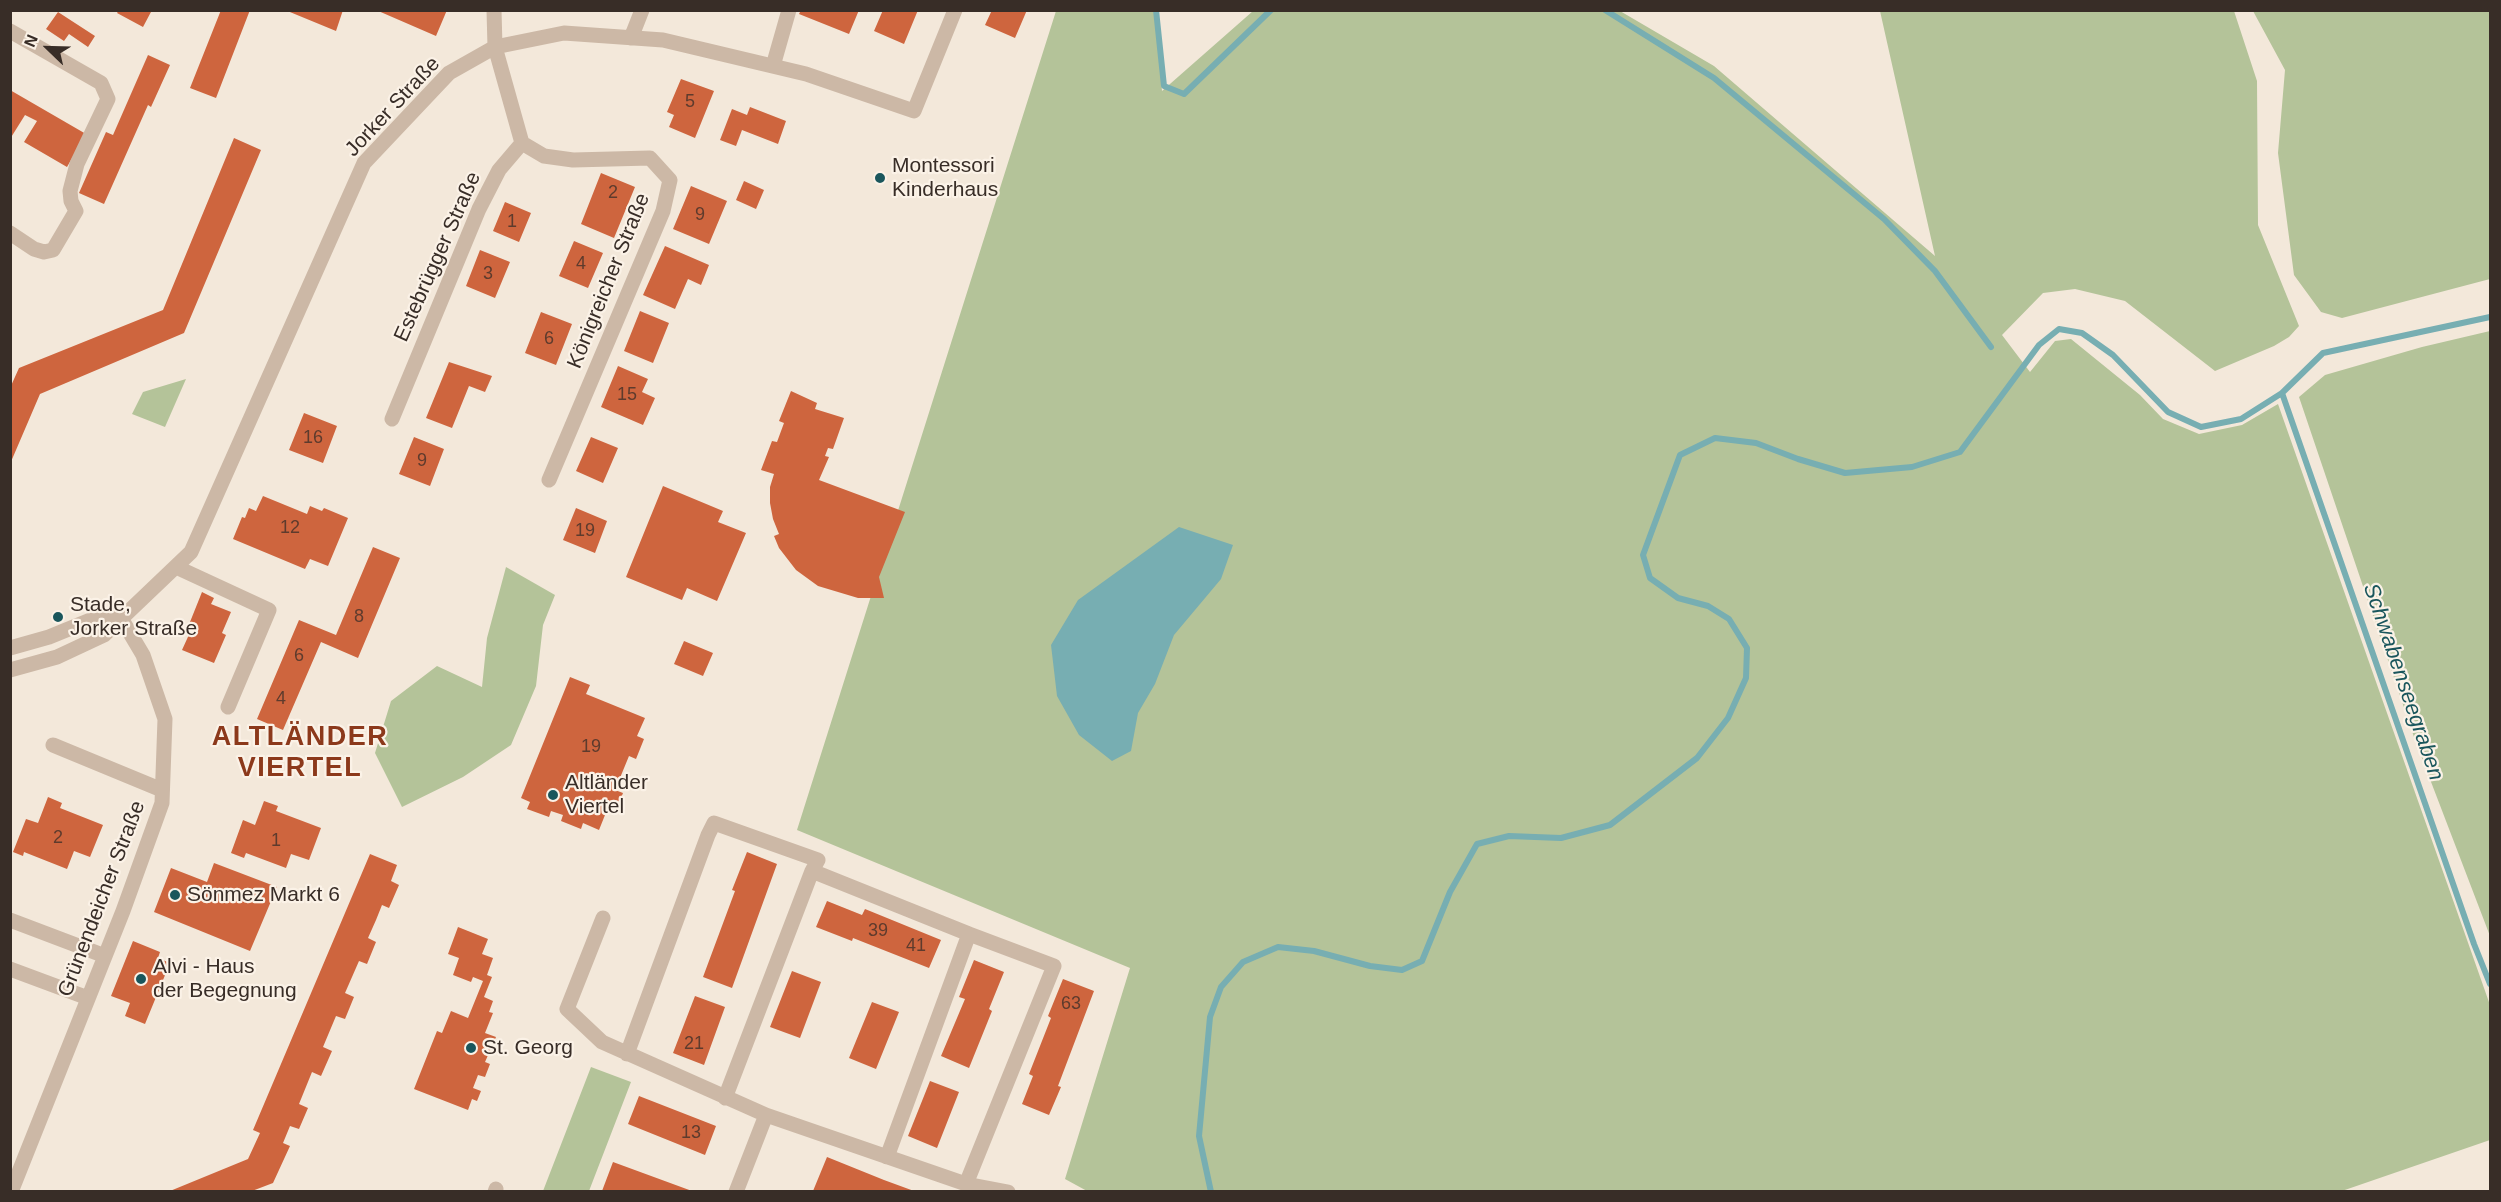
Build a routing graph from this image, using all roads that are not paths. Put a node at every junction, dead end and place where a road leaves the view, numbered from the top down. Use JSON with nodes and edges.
{"nodes":[{"id":1,"x":494,"y":10,"type":"edge"},
{"id":2,"x":642,"y":10,"type":"edge"},
{"id":3,"x":789,"y":10,"type":"edge"},
{"id":4,"x":956,"y":10,"type":"edge"},
{"id":5,"x":10,"y":31,"type":"edge"},
{"id":6,"x":631,"y":38,"type":"junction"},
{"id":7,"x":495,"y":47,"type":"junction"},
{"id":8,"x":773,"y":66,"type":"junction"},
{"id":9,"x":522,"y":143,"type":"junction"},
{"id":10,"x":10,"y":233,"type":"edge"},
{"id":11,"x":392,"y":419,"type":"dead end"},
{"id":12,"x":549,"y":480,"type":"dead end"},
{"id":13,"x":176,"y":567,"type":"junction"},
{"id":14,"x":121,"y":618,"type":"junction"},
{"id":15,"x":10,"y":648,"type":"edge"},
{"id":16,"x":10,"y":670,"type":"edge"},
{"id":17,"x":228,"y":707,"type":"dead end"},
{"id":18,"x":54,"y":745,"type":"dead end"},
{"id":19,"x":162,"y":790,"type":"junction"},
{"id":20,"x":812,"y":872,"type":"junction"},
{"id":21,"x":603,"y":918,"type":"dead end"},
{"id":22,"x":10,"y":920,"type":"edge"},
{"id":23,"x":969,"y":934,"type":"junction"},
{"id":24,"x":105,"y":956,"type":"junction"},
{"id":25,"x":10,"y":969,"type":"edge"},
{"id":26,"x":88,"y":998,"type":"junction"},
{"id":27,"x":627,"y":1054,"type":"junction"},
{"id":28,"x":725,"y":1098,"type":"junction"},
{"id":29,"x":766,"y":1115,"type":"junction"},
{"id":30,"x":887,"y":1157,"type":"junction"},
{"id":31,"x":966,"y":1184,"type":"junction"},
{"id":32,"x":11,"y":1191,"type":"edge"},
{"id":33,"x":736,"y":1191,"type":"edge"},
{"id":34,"x":1008,"y":1191,"type":"edge"}],
"edges":[{"from":1,"to":7,"type":"street"},
{"from":2,"to":6,"type":"street"},
{"from":3,"to":8,"type":"street"},
{"from":4,"to":8,"type":"street","name":"Jorker Straße"},
{"from":5,"to":10,"type":"street"},
{"from":6,"to":7,"type":"street","name":"Jorker Straße"},
{"from":6,"to":8,"type":"street","name":"Jorker Straße"},
{"from":7,"to":9,"type":"street"},
{"from":7,"to":13,"type":"street","name":"Jorker Straße"},
{"from":9,"to":11,"type":"street","name":"Estebrügger Straße"},
{"from":9,"to":12,"type":"street","name":"Königreicher Straße"},
{"from":13,"to":14,"type":"street","name":"Jorker Straße"},
{"from":13,"to":17,"type":"street"},
{"from":14,"to":15,"type":"street"},
{"from":14,"to":16,"type":"street","name":"Jorker Straße"},
{"from":14,"to":19,"type":"street","name":"Grünendeicher Straße"},
{"from":18,"to":19,"type":"street"},
{"from":19,"to":24,"type":"street","name":"Grünendeicher Straße"},
{"from":20,"to":23,"type":"street"},
{"from":20,"to":27,"type":"street"},
{"from":20,"to":28,"type":"street"},
{"from":21,"to":27,"type":"street"},
{"from":22,"to":24,"type":"street"},
{"from":23,"to":30,"type":"street"},
{"from":23,"to":31,"type":"street"},
{"from":24,"to":26,"type":"street","name":"Grünendeicher Straße"},
{"from":25,"to":26,"type":"street"},
{"from":26,"to":32,"type":"street","name":"Grünendeicher Straße"},
{"from":27,"to":28,"type":"street"},
{"from":28,"to":29,"type":"street"},
{"from":29,"to":30,"type":"street"},
{"from":29,"to":33,"type":"street"},
{"from":30,"to":31,"type":"street"},
{"from":31,"to":34,"type":"street"}]}
